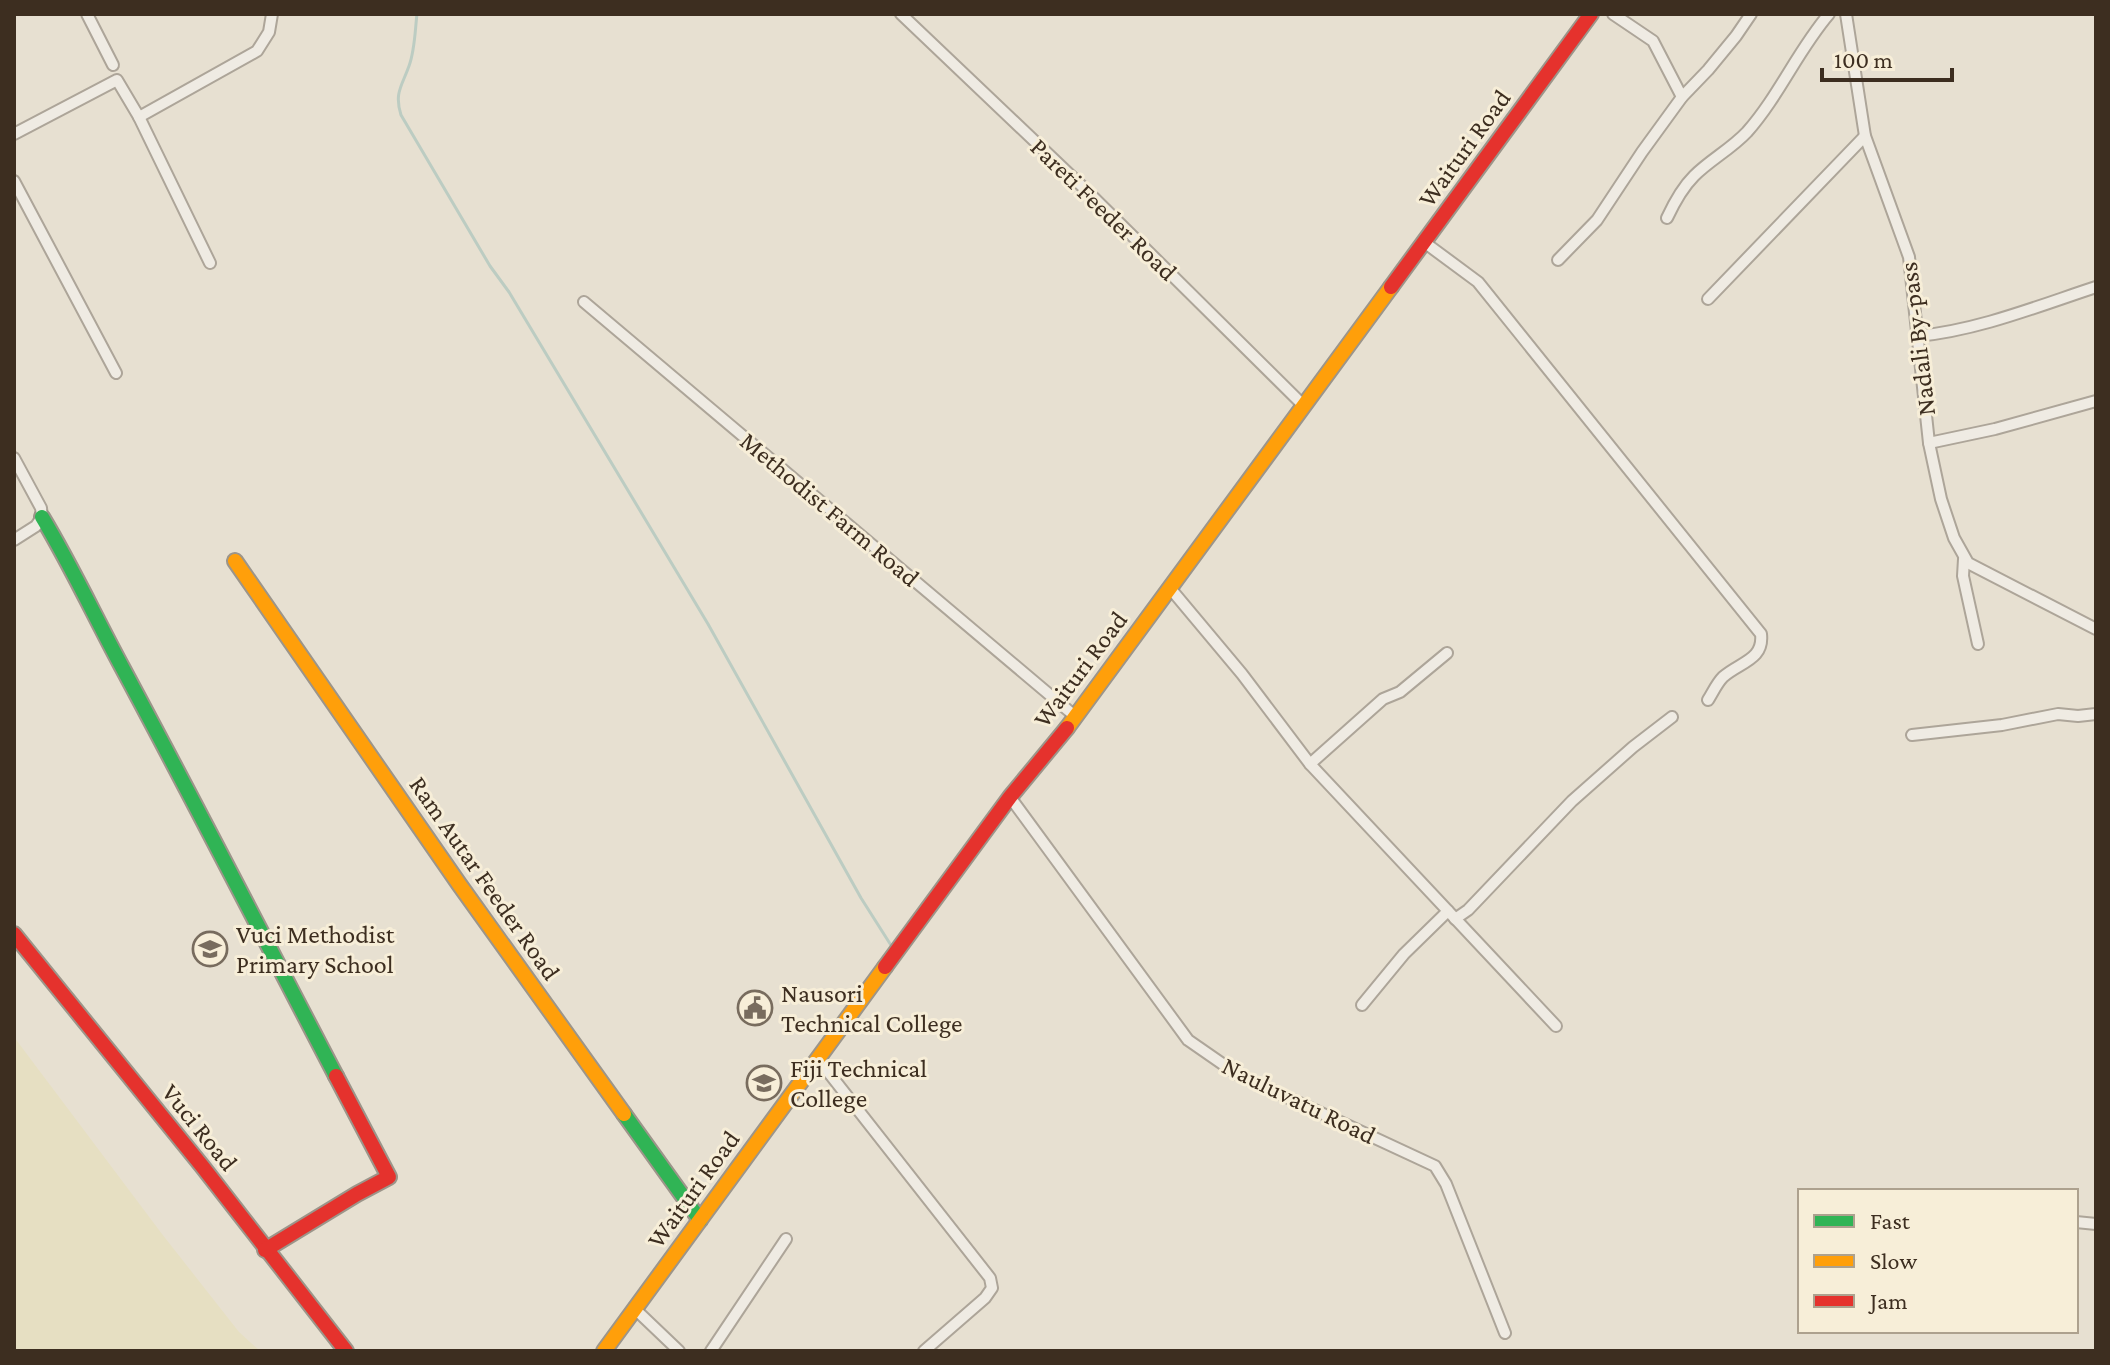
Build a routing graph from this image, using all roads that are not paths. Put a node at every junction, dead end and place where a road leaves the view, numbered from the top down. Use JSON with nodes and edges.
{"nodes":[{"id":1,"x":87,"y":14,"type":"edge"},
{"id":2,"x":272,"y":14,"type":"edge"},
{"id":3,"x":901,"y":14,"type":"edge"},
{"id":4,"x":1591,"y":14,"type":"edge"},
{"id":5,"x":1613,"y":14,"type":"edge"},
{"id":6,"x":1751,"y":14,"type":"edge"},
{"id":7,"x":1829,"y":14,"type":"edge"},
{"id":8,"x":1846,"y":14,"type":"edge"},
{"id":9,"x":113,"y":65,"type":"dead end"},
{"id":10,"x":1682,"y":97,"type":"junction"},
{"id":11,"x":139,"y":117,"type":"junction"},
{"id":12,"x":14,"y":134,"type":"edge"},
{"id":13,"x":1865,"y":136,"type":"junction"},
{"id":14,"x":14,"y":181,"type":"edge"},
{"id":15,"x":1667,"y":218,"type":"dead end"},
{"id":16,"x":1424,"y":242,"type":"junction"},
{"id":17,"x":1558,"y":260,"type":"dead end"},
{"id":18,"x":210,"y":263,"type":"dead end"},
{"id":19,"x":2096,"y":287,"type":"edge"},
{"id":20,"x":1708,"y":299,"type":"dead end"},
{"id":21,"x":584,"y":302,"type":"dead end"},
{"id":22,"x":1918,"y":336,"type":"junction"},
{"id":23,"x":116,"y":373,"type":"dead end"},
{"id":24,"x":2096,"y":401,"type":"edge"},
{"id":25,"x":1304,"y":406,"type":"junction"},
{"id":26,"x":1929,"y":443,"type":"junction"},
{"id":27,"x":14,"y":458,"type":"edge"},
{"id":28,"x":42,"y":517,"type":"junction"},
{"id":29,"x":14,"y":540,"type":"edge"},
{"id":30,"x":1964,"y":559,"type":"junction"},
{"id":31,"x":235,"y":561,"type":"dead end"},
{"id":32,"x":1170,"y":588,"type":"junction"},
{"id":33,"x":2096,"y":629,"type":"edge"},
{"id":34,"x":1978,"y":644,"type":"dead end"},
{"id":35,"x":1447,"y":653,"type":"dead end"},
{"id":36,"x":1708,"y":700,"type":"dead end"},
{"id":37,"x":2096,"y":714,"type":"edge"},
{"id":38,"x":1076,"y":717,"type":"junction"},
{"id":39,"x":1672,"y":717,"type":"dead end"},
{"id":40,"x":1912,"y":735,"type":"dead end"},
{"id":41,"x":1310,"y":764,"type":"junction"},
{"id":42,"x":1010,"y":797,"type":"junction"},
{"id":43,"x":1452,"y":915,"type":"junction"},
{"id":44,"x":14,"y":934,"type":"edge"},
{"id":45,"x":1362,"y":1005,"type":"dead end"},
{"id":46,"x":1556,"y":1026,"type":"dead end"},
{"id":47,"x":818,"y":1059,"type":"junction"},
{"id":48,"x":700,"y":1220,"type":"junction"},
{"id":49,"x":786,"y":1239,"type":"dead end"},
{"id":50,"x":265,"y":1250,"type":"junction"},
{"id":51,"x":635,"y":1309,"type":"junction"},
{"id":52,"x":1505,"y":1333,"type":"dead end"},
{"id":53,"x":346,"y":1351,"type":"edge"},
{"id":54,"x":604,"y":1351,"type":"edge"},
{"id":55,"x":679,"y":1351,"type":"edge"},
{"id":56,"x":711,"y":1351,"type":"edge"},
{"id":57,"x":924,"y":1351,"type":"edge"}],
"edges":[{"from":1,"to":9,"type":"street"},
{"from":2,"to":11,"type":"street"},
{"from":3,"to":25,"type":"street","name":"Pareti Feeder Road"},
{"from":4,"to":16,"type":"main road","name":"Waituri Road"},
{"from":5,"to":10,"type":"street"},
{"from":6,"to":10,"type":"street"},
{"from":7,"to":15,"type":"street"},
{"from":8,"to":13,"type":"street","name":"Nadali By-pass"},
{"from":10,"to":17,"type":"street"},
{"from":11,"to":12,"type":"street"},
{"from":11,"to":18,"type":"street"},
{"from":13,"to":20,"type":"street"},
{"from":13,"to":22,"type":"street","name":"Nadali By-pass"},
{"from":14,"to":23,"type":"street"},
{"from":16,"to":25,"type":"main road","name":"Waituri Road"},
{"from":16,"to":36,"type":"street"},
{"from":19,"to":22,"type":"street"},
{"from":21,"to":38,"type":"street","name":"Methodist Farm Road"},
{"from":22,"to":26,"type":"street","name":"Nadali By-pass"},
{"from":24,"to":26,"type":"street"},
{"from":25,"to":32,"type":"main road","name":"Waituri Road"},
{"from":26,"to":30,"type":"street","name":"Nadali By-pass"},
{"from":27,"to":28,"type":"street"},
{"from":28,"to":29,"type":"street"},
{"from":28,"to":50,"type":"main road"},
{"from":30,"to":33,"type":"street","name":"Nadali By-pass"},
{"from":30,"to":34,"type":"street"},
{"from":31,"to":48,"type":"main road","name":"Ram Autar Feeder Road"},
{"from":32,"to":38,"type":"main road","name":"Waituri Road"},
{"from":32,"to":41,"type":"street"},
{"from":35,"to":41,"type":"street"},
{"from":37,"to":40,"type":"street"},
{"from":38,"to":42,"type":"main road","name":"Waituri Road"},
{"from":39,"to":43,"type":"street"},
{"from":41,"to":43,"type":"street"},
{"from":42,"to":47,"type":"main road","name":"Waituri Road"},
{"from":42,"to":52,"type":"street","name":"Nauluvatu Road"},
{"from":43,"to":45,"type":"street"},
{"from":43,"to":46,"type":"street"},
{"from":44,"to":50,"type":"main road","name":"Vuci Road"},
{"from":47,"to":48,"type":"main road","name":"Waituri Road"},
{"from":47,"to":57,"type":"street"},
{"from":48,"to":51,"type":"main road","name":"Waituri Road"},
{"from":49,"to":56,"type":"street"},
{"from":50,"to":53,"type":"main road","name":"Vuci Road"},
{"from":51,"to":54,"type":"main road","name":"Waituri Road"},
{"from":51,"to":55,"type":"street"}]}
